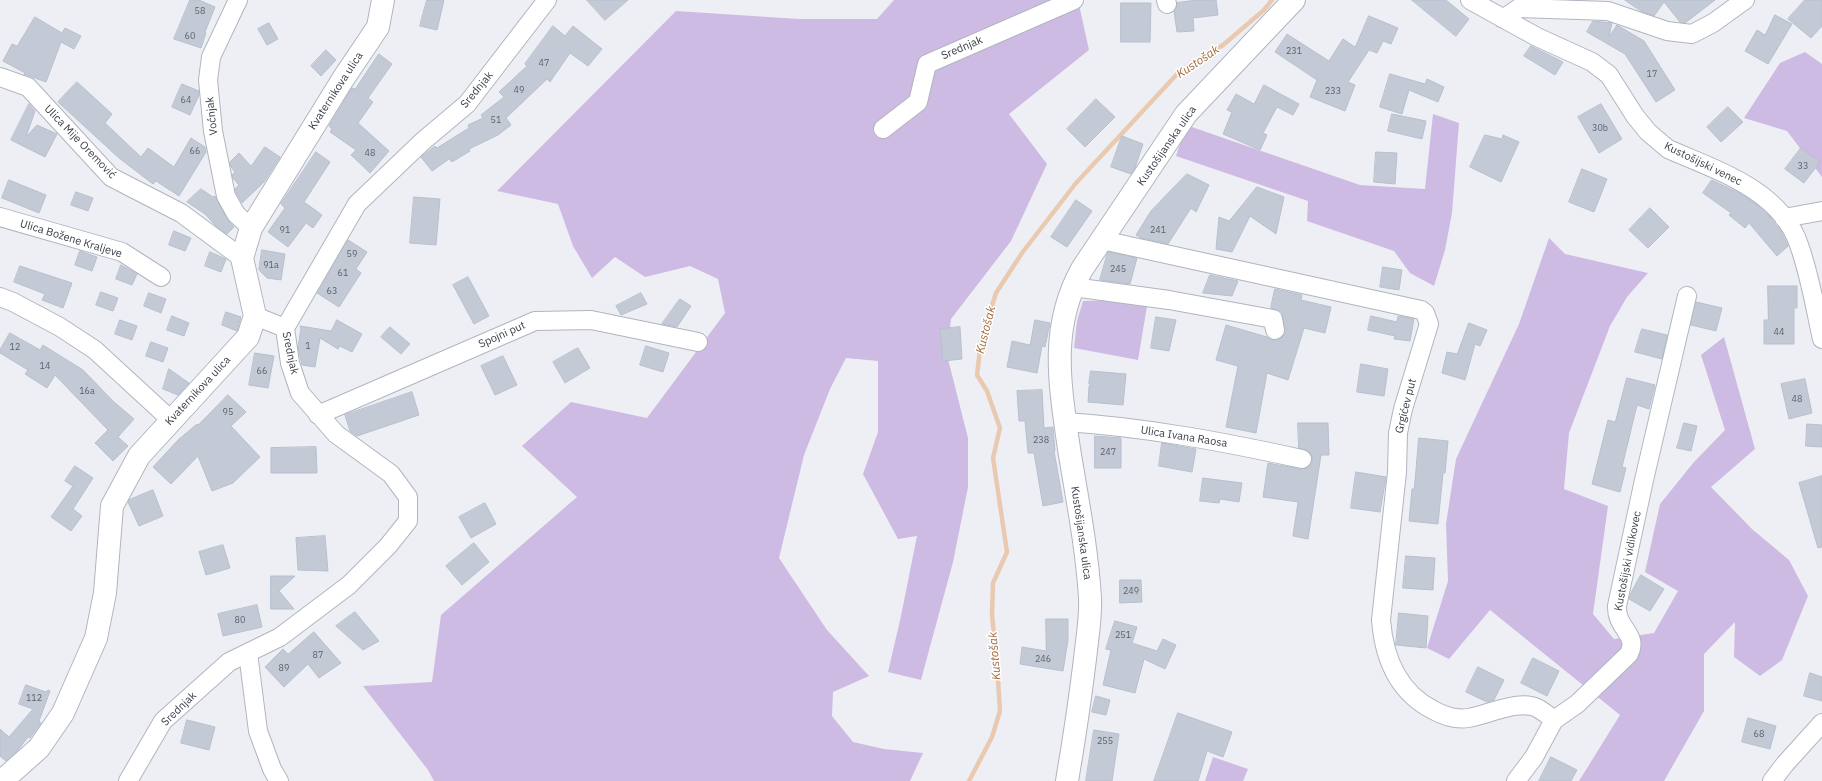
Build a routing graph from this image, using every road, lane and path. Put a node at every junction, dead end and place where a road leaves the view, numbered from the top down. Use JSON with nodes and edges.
{"nodes":[{"id":1,"x":238,"y":0,"type":"edge"},
{"id":2,"x":383,"y":0,"type":"edge"},
{"id":3,"x":547,"y":0,"type":"edge"},
{"id":4,"x":1074,"y":0,"type":"edge"},
{"id":5,"x":1294,"y":0,"type":"edge"},
{"id":6,"x":1470,"y":0,"type":"edge"},
{"id":7,"x":1745,"y":0,"type":"edge"},
{"id":8,"x":1503,"y":19,"type":"junction"},
{"id":9,"x":0,"y":77,"type":"edge"},
{"id":10,"x":883,"y":128,"type":"dead end"},
{"id":11,"x":1822,"y":211,"type":"edge"},
{"id":12,"x":0,"y":217,"type":"edge"},
{"id":13,"x":1784,"y":218,"type":"junction"},
{"id":14,"x":251,"y":228,"type":"junction"},
{"id":15,"x":1102,"y":240,"type":"junction"},
{"id":16,"x":242,"y":258,"type":"junction"},
{"id":17,"x":161,"y":277,"type":"dead end"},
{"id":18,"x":1073,"y":287,"type":"junction"},
{"id":19,"x":1687,"y":296,"type":"dead end"},
{"id":20,"x":0,"y":297,"type":"edge"},
{"id":21,"x":255,"y":316,"type":"junction"},
{"id":22,"x":284,"y":328,"type":"junction"},
{"id":23,"x":1275,"y":330,"type":"dead end"},
{"id":24,"x":1822,"y":339,"type":"edge"},
{"id":25,"x":698,"y":342,"type":"dead end"},
{"id":26,"x":318,"y":414,"type":"junction"},
{"id":27,"x":171,"y":420,"type":"junction"},
{"id":28,"x":1065,"y":422,"type":"junction"},
{"id":29,"x":1302,"y":459,"type":"dead end"},
{"id":30,"x":248,"y":653,"type":"junction"},
{"id":31,"x":1554,"y":720,"type":"junction"},
{"id":32,"x":1822,"y":723,"type":"edge"},
{"id":33,"x":2,"y":781,"type":"edge"},
{"id":34,"x":128,"y":781,"type":"edge"},
{"id":35,"x":278,"y":781,"type":"edge"},
{"id":36,"x":1066,"y":781,"type":"edge"},
{"id":37,"x":1516,"y":781,"type":"edge"},
{"id":38,"x":1772,"y":781,"type":"edge"}],
"edges":[{"from":1,"to":14,"type":"street","name":"Voćnjak"},
{"from":2,"to":14,"type":"street","name":"Kvaternikova ulica"},
{"from":3,"to":22,"type":"street","name":"Srednjak"},
{"from":4,"to":10,"type":"street","name":"Srednjak"},
{"from":5,"to":15,"type":"street","name":"Kustošijanska ulica"},
{"from":6,"to":8,"type":"street","name":"Kustošijski venec"},
{"from":7,"to":8,"type":"street"},
{"from":8,"to":13,"type":"street","name":"Kustošijski venec"},
{"from":9,"to":16,"type":"street","name":"Ulica Mije Oremović"},
{"from":11,"to":13,"type":"street"},
{"from":12,"to":17,"type":"street","name":"Ulica Božene Kraljeve"},
{"from":13,"to":24,"type":"street","name":"Kustošijski venec"},
{"from":14,"to":16,"type":"street","name":"Kvaternikova ulica"},
{"from":15,"to":18,"type":"street","name":"Kustošijanska ulica"},
{"from":15,"to":31,"type":"street","name":"Grgićev put"},
{"from":16,"to":21,"type":"street","name":"Kvaternikova ulica"},
{"from":18,"to":23,"type":"street"},
{"from":18,"to":28,"type":"street","name":"Kustošijanska ulica"},
{"from":19,"to":31,"type":"street","name":"Kustošijski vidikovec"},
{"from":20,"to":27,"type":"street"},
{"from":21,"to":22,"type":"street"},
{"from":21,"to":27,"type":"street","name":"Kvaternikova ulica"},
{"from":22,"to":26,"type":"street","name":"Srednjak"},
{"from":25,"to":26,"type":"street","name":"Spojni put"},
{"from":26,"to":30,"type":"street","name":"Srednjak"},
{"from":27,"to":33,"type":"street","name":"Kvaternikova ulica"},
{"from":28,"to":29,"type":"street","name":"Ulica Ivana Raosa"},
{"from":28,"to":36,"type":"street","name":"Kustošijanska ulica"},
{"from":30,"to":34,"type":"street","name":"Srednjak"},
{"from":30,"to":35,"type":"street"},
{"from":31,"to":37,"type":"street","name":"Kustošijski vidikovec"},
{"from":32,"to":38,"type":"street"}]}
